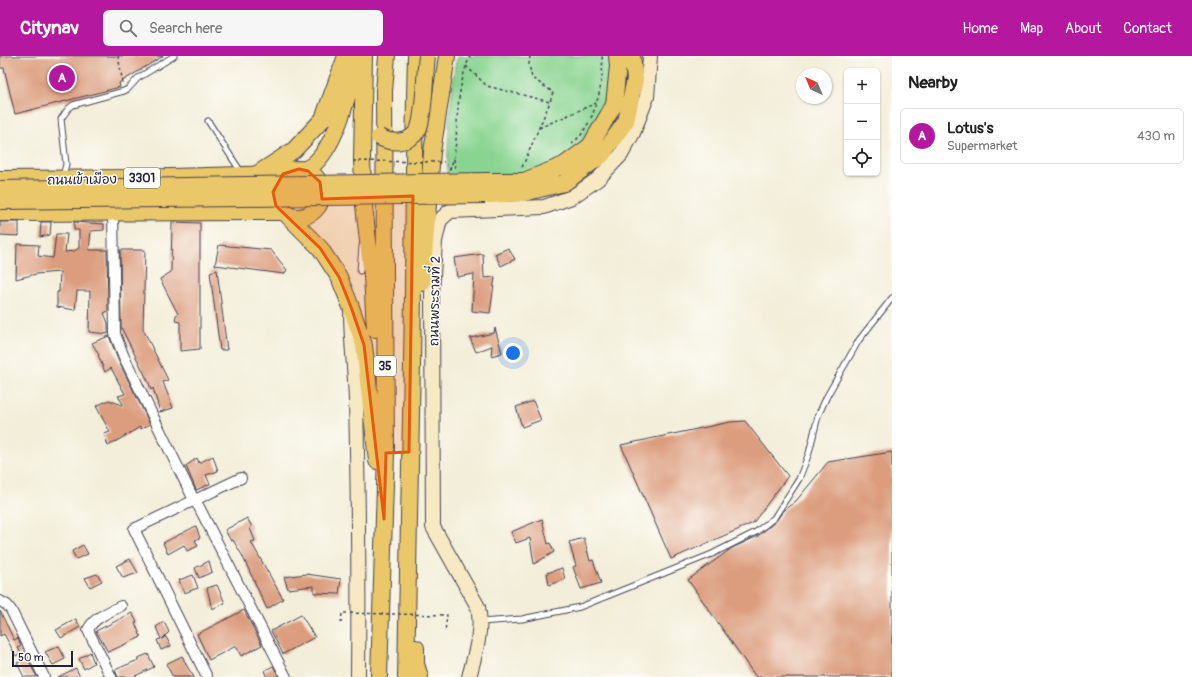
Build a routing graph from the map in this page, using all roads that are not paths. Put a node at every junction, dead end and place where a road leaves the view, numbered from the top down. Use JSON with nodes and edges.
{"nodes":[{"id":1,"x":174,"y":56,"type":"edge"},
{"id":2,"x":346,"y":56,"type":"edge"},
{"id":3,"x":356,"y":56,"type":"edge"},
{"id":4,"x":364,"y":56,"type":"edge"},
{"id":5,"x":370,"y":56,"type":"edge"},
{"id":6,"x":387,"y":56,"type":"edge"},
{"id":7,"x":416,"y":56,"type":"edge"},
{"id":8,"x":427,"y":56,"type":"edge"},
{"id":9,"x":447,"y":56,"type":"edge"},
{"id":10,"x":617,"y":56,"type":"edge"},
{"id":11,"x":632,"y":56,"type":"edge"},
{"id":12,"x":650,"y":56,"type":"edge"},
{"id":13,"x":208,"y":121,"type":"dead end"},
{"id":14,"x":304,"y":170,"type":"junction"},
{"id":15,"x":283,"y":174,"type":"junction"},
{"id":16,"x":250,"y":175,"type":"junction"},
{"id":17,"x":0,"y":179,"type":"edge"},
{"id":18,"x":63,"y":179,"type":"junction"},
{"id":19,"x":363,"y":181,"type":"junction"},
{"id":20,"x":320,"y":182,"type":"junction"},
{"id":21,"x":485,"y":188,"type":"junction"},
{"id":22,"x":0,"y":189,"type":"edge"},
{"id":23,"x":322,"y":199,"type":"junction"},
{"id":24,"x":0,"y":201,"type":"edge"},
{"id":25,"x":364,"y":202,"type":"junction"},
{"id":26,"x":113,"y":212,"type":"junction"},
{"id":27,"x":0,"y":213,"type":"edge"},
{"id":28,"x":284,"y":214,"type":"junction"},
{"id":29,"x":360,"y":271,"type":"dead end"},
{"id":30,"x":892,"y":298,"type":"edge"},
{"id":31,"x":351,"y":307,"type":"junction"},
{"id":32,"x":412,"y":362,"type":"junction"},
{"id":33,"x":409,"y":452,"type":"junction"},
{"id":34,"x":386,"y":453,"type":"junction"},
{"id":35,"x":241,"y":478,"type":"dead end"},
{"id":36,"x":194,"y":500,"type":"junction"},
{"id":37,"x":384,"y":519,"type":"junction"},
{"id":38,"x":408,"y":547,"type":"junction"},
{"id":39,"x":0,"y":601,"type":"edge"},
{"id":40,"x":121,"y":606,"type":"dead end"},
{"id":41,"x":480,"y":622,"type":"junction"},
{"id":42,"x":44,"y":677,"type":"edge"},
{"id":43,"x":111,"y":677,"type":"edge"},
{"id":44,"x":207,"y":677,"type":"edge"},
{"id":45,"x":286,"y":677,"type":"edge"},
{"id":46,"x":358,"y":677,"type":"edge"},
{"id":47,"x":379,"y":677,"type":"edge"},
{"id":48,"x":406,"y":677,"type":"edge"},
{"id":49,"x":420,"y":677,"type":"edge"},
{"id":50,"x":469,"y":677,"type":"edge"}],
"edges":[{"from":1,"to":18,"type":"lane"},
{"from":2,"to":16,"type":"main road"},
{"from":3,"to":14,"type":"main road"},
{"from":4,"to":19,"type":"main road"},
{"from":5,"to":8,"type":"main road","bridge":true},
{"from":6,"to":34,"type":"main road","number":"35"},
{"from":7,"to":32,"type":"main road","name":"ถนนพระรามที่ 2","number":"35"},
{"from":9,"to":32,"type":"main road"},
{"from":10,"to":21,"type":"main road"},
{"from":11,"to":21,"type":"main road"},
{"from":12,"to":41,"type":"main road","name":"ถนนพระรามที่ 2"},
{"from":13,"to":16,"type":"lane"},
{"from":14,"to":15,"type":"main road","name":"ถนนเข้าเมือง"},
{"from":14,"to":20,"type":"main road"},
{"from":15,"to":16,"type":"main road","name":"ถนนเข้าเมือง","number":"3301"},
{"from":15,"to":28,"type":"main road"},
{"from":16,"to":18,"type":"main road","name":"ถนนเข้าเมือง","number":"3301"},
{"from":17,"to":18,"type":"main road","name":"ถนนเข้าเมือง","number":"3301"},
{"from":19,"to":20,"type":"main road"},
{"from":19,"to":25,"type":"main road"},
{"from":20,"to":23,"type":"main road"},
{"from":21,"to":22,"type":"main road","bridge":true},
{"from":21,"to":24,"type":"main road","bridge":true},
{"from":23,"to":25,"type":"main road"},
{"from":23,"to":28,"type":"main road"},
{"from":25,"to":29,"type":"lane"},
{"from":25,"to":34,"type":"main road"},
{"from":26,"to":27,"type":"main road"},
{"from":26,"to":28,"type":"main road"},
{"from":26,"to":36,"type":"street"},
{"from":28,"to":31,"type":"main road"},
{"from":30,"to":41,"type":"lane"},
{"from":31,"to":37,"type":"main road"},
{"from":31,"to":46,"type":"main road","number":"35"},
{"from":32,"to":33,"type":"main road","name":"ถนนพระรามที่ 2","number":"35"},
{"from":33,"to":34,"type":"main road"},
{"from":33,"to":38,"type":"main road","name":"ถนนพระรามที่ 2","number":"35"},
{"from":34,"to":37,"type":"main road","number":"35"},
{"from":35,"to":36,"type":"street"},
{"from":36,"to":44,"type":"street"},
{"from":36,"to":45,"type":"street"},
{"from":37,"to":47,"type":"main road","number":"35"},
{"from":38,"to":48,"type":"main road","name":"ถนนพระรามที่ 2","number":"35"},
{"from":38,"to":49,"type":"main road"},
{"from":39,"to":42,"type":"street"},
{"from":40,"to":43,"type":"street"},
{"from":41,"to":50,"type":"main road","name":"ถนนพระรามที่ 2"}]}
